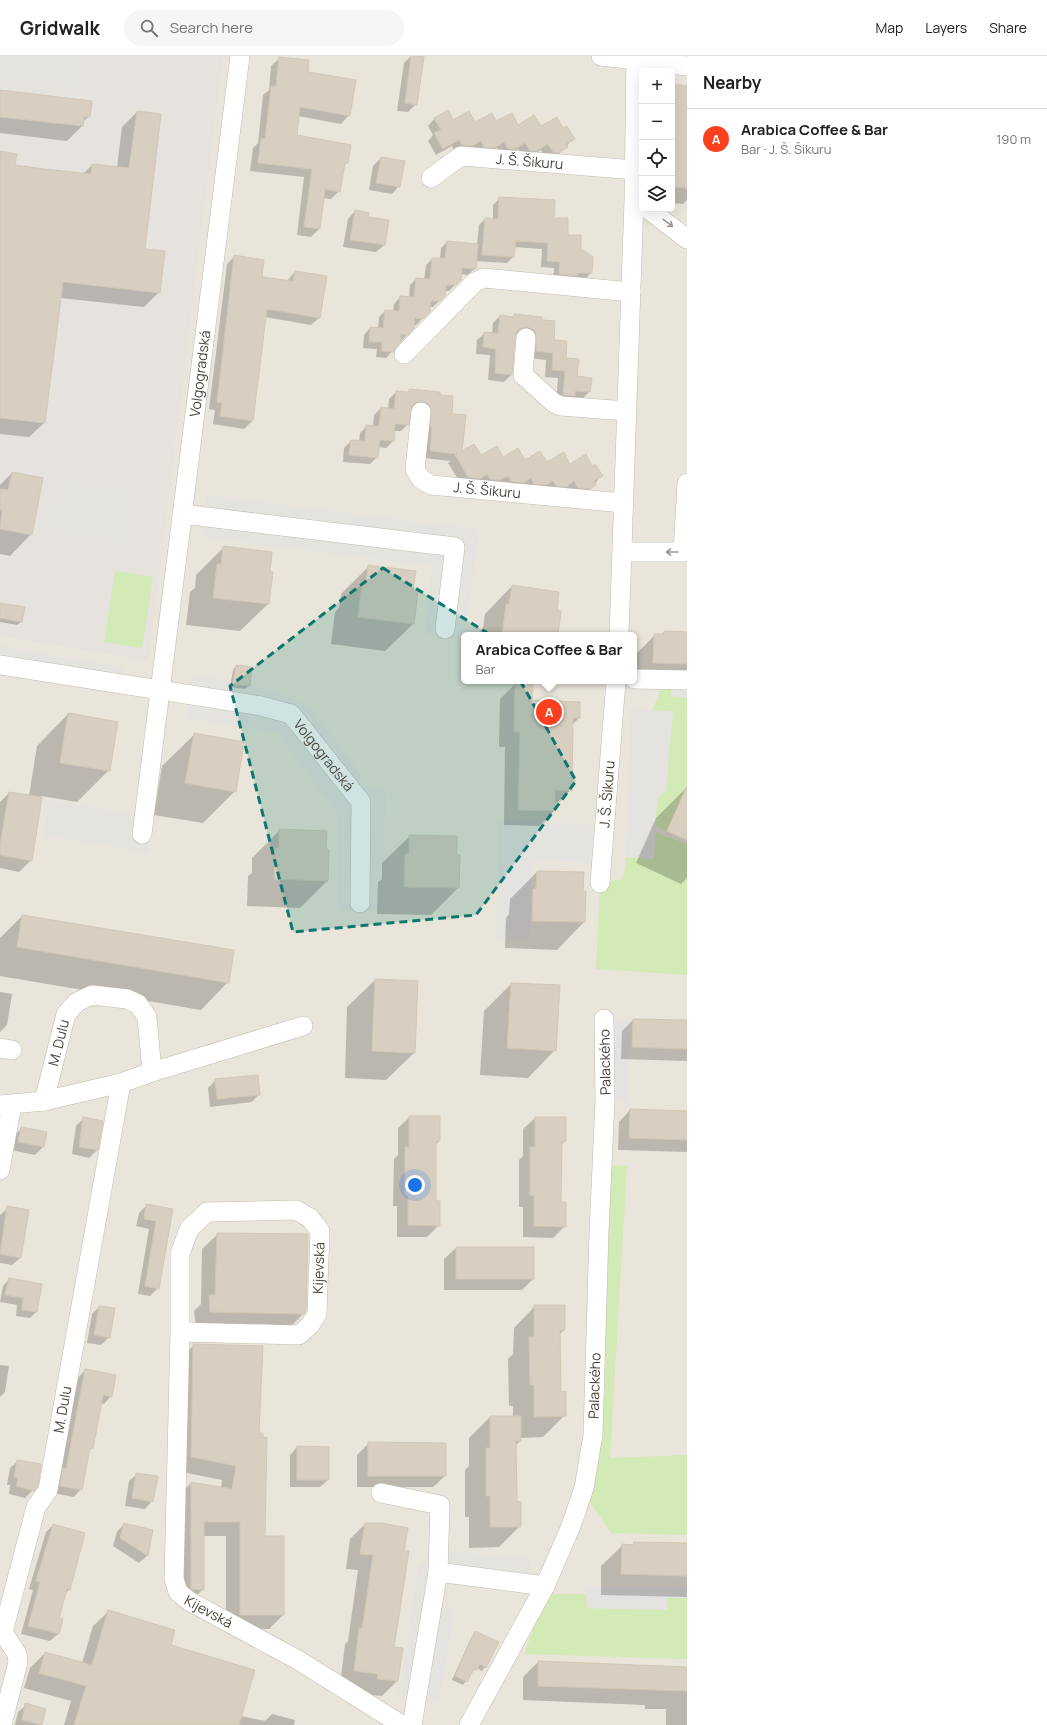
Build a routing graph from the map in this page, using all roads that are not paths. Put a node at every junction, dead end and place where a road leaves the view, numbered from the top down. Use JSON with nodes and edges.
{"nodes":[{"id":1,"x":240,"y":56,"type":"edge"},
{"id":2,"x":601,"y":56,"type":"edge"},
{"id":3,"x":636,"y":58,"type":"edge"},
{"id":4,"x":687,"y":66,"type":"edge"},
{"id":5,"x":635,"y":170,"type":"junction"},
{"id":6,"x":431,"y":178,"type":"dead end"},
{"id":7,"x":639,"y":193,"type":"edge"},
{"id":8,"x":640,"y":212,"type":"edge"},
{"id":9,"x":651,"y":212,"type":"edge"},
{"id":10,"x":687,"y":238,"type":"edge"},
{"id":11,"x":631,"y":292,"type":"junction"},
{"id":12,"x":526,"y":338,"type":"dead end"},
{"id":13,"x":404,"y":354,"type":"dead end"},
{"id":14,"x":626,"y":411,"type":"junction"},
{"id":15,"x":421,"y":412,"type":"dead end"},
{"id":16,"x":687,"y":483,"type":"edge"},
{"id":17,"x":623,"y":503,"type":"junction"},
{"id":18,"x":182,"y":514,"type":"junction"},
{"id":19,"x":622,"y":552,"type":"junction"},
{"id":20,"x":445,"y":629,"type":"dead end"},
{"id":21,"x":619,"y":632,"type":"edge"},
{"id":22,"x":0,"y":665,"type":"edge"},
{"id":23,"x":637,"y":679,"type":"edge"},
{"id":24,"x":687,"y":680,"type":"edge"},
{"id":25,"x":616,"y":684,"type":"edge"},
{"id":26,"x":160,"y":691,"type":"junction"},
{"id":27,"x":142,"y":834,"type":"dead end"},
{"id":28,"x":600,"y":883,"type":"dead end"},
{"id":29,"x":360,"y":903,"type":"dead end"},
{"id":30,"x":604,"y":1019,"type":"dead end"},
{"id":31,"x":303,"y":1026,"type":"dead end"},
{"id":32,"x":152,"y":1072,"type":"junction"},
{"id":33,"x":121,"y":1083,"type":"junction"},
{"id":34,"x":44,"y":1101,"type":"junction"},
{"id":35,"x":6,"y":1105,"type":"edge"},
{"id":36,"x":0,"y":1170,"type":"edge"},
{"id":37,"x":180,"y":1332,"type":"junction"},
{"id":38,"x":381,"y":1493,"type":"dead end"},
{"id":39,"x":438,"y":1572,"type":"junction"},
{"id":40,"x":545,"y":1586,"type":"junction"},
{"id":41,"x":2,"y":1725,"type":"edge"},
{"id":42,"x":402,"y":1725,"type":"edge"},
{"id":43,"x":412,"y":1725,"type":"edge"},
{"id":44,"x":469,"y":1725,"type":"edge"}],
"edges":[{"from":1,"to":18,"type":"street","name":"Volgogradská"},
{"from":2,"to":3,"type":"street"},
{"from":3,"to":4,"type":"street"},
{"from":3,"to":5,"type":"street"},
{"from":5,"to":6,"type":"street","name":"J. Š. Šikuru"},
{"from":5,"to":7,"type":"street"},
{"from":8,"to":11,"type":"street"},
{"from":9,"to":10,"type":"street","one_way":true},
{"from":11,"to":13,"type":"street"},
{"from":11,"to":14,"type":"street"},
{"from":12,"to":14,"type":"street"},
{"from":14,"to":17,"type":"street"},
{"from":15,"to":17,"type":"street","name":"J. Š. Šikuru"},
{"from":16,"to":19,"type":"street","one_way":true},
{"from":17,"to":19,"type":"street"},
{"from":18,"to":20,"type":"street"},
{"from":18,"to":26,"type":"street","name":"Volgogradská"},
{"from":19,"to":21,"type":"street"},
{"from":22,"to":26,"type":"street","name":"Volgogradská"},
{"from":23,"to":24,"type":"street"},
{"from":25,"to":28,"type":"street","name":"J. Š. Šikuru"},
{"from":26,"to":27,"type":"street","name":"Volgogradská"},
{"from":26,"to":29,"type":"street","name":"Volgogradská"},
{"from":30,"to":40,"type":"street","name":"Palackého"},
{"from":31,"to":32,"type":"street"},
{"from":32,"to":33,"type":"street"},
{"from":32,"to":34,"type":"street","name":"M. Dulu"},
{"from":33,"to":34,"type":"street"},
{"from":33,"to":41,"type":"street","name":"M. Dulu"},
{"from":34,"to":35,"type":"street"},
{"from":35,"to":36,"type":"street"},
{"from":37,"to":37,"type":"street","name":"Kijevská"},
{"from":37,"to":42,"type":"street","name":"Kijevská"},
{"from":38,"to":39,"type":"street"},
{"from":39,"to":40,"type":"street"},
{"from":39,"to":43,"type":"street"},
{"from":40,"to":44,"type":"street","name":"Palackého"}]}
